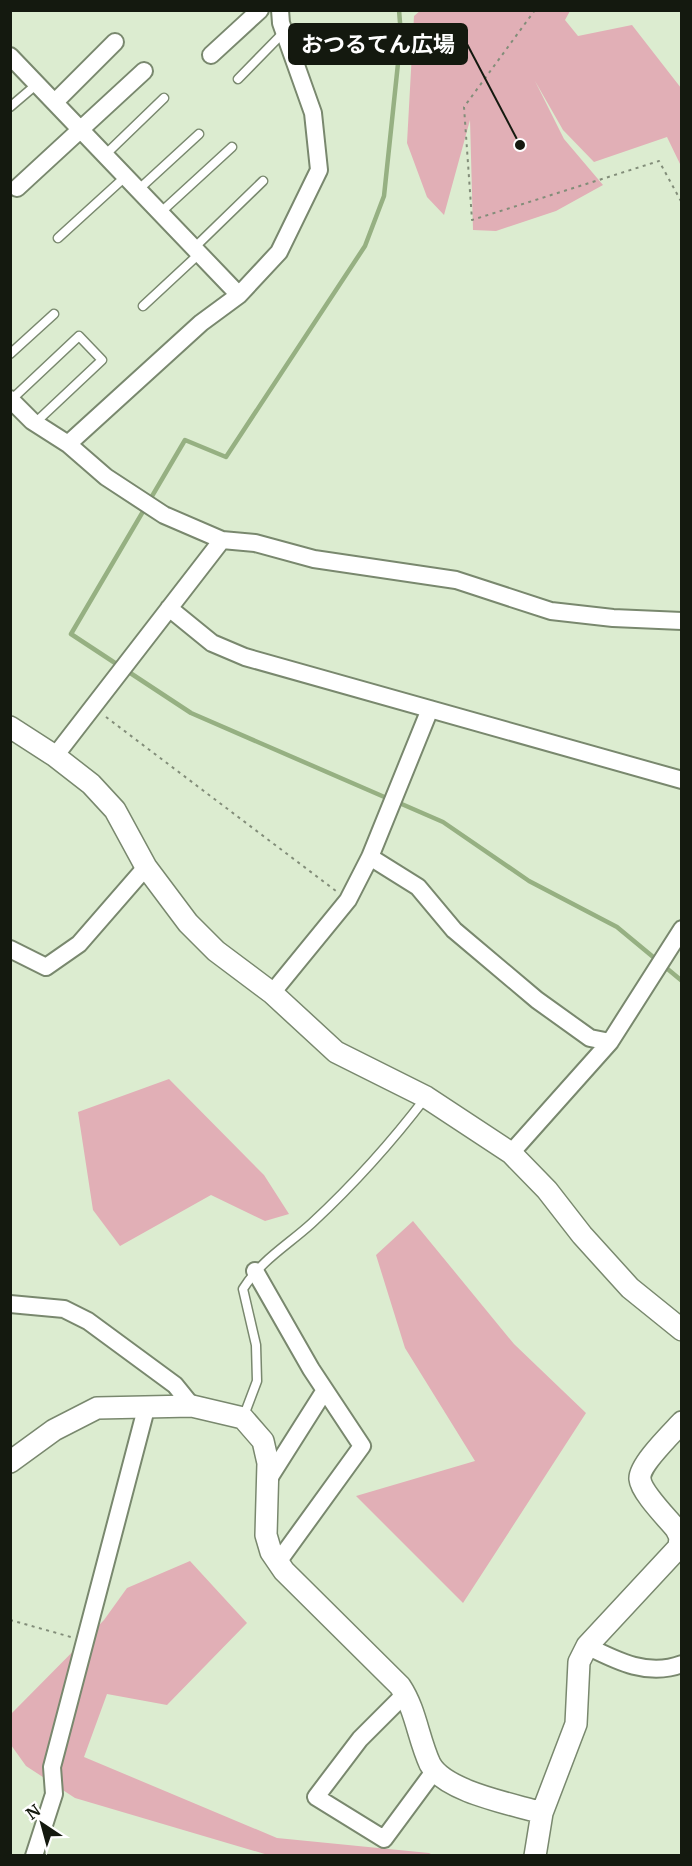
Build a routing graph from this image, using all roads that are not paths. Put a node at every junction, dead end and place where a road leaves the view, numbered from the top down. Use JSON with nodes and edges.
{"nodes":[{"id":1,"x":260,"y":10,"type":"edge"},
{"id":2,"x":280,"y":10,"type":"edge"},
{"id":3,"x":284,"y":32,"type":"junction"},
{"id":4,"x":115,"y":42,"type":"dead end"},
{"id":5,"x":212,"y":55,"type":"dead end"},
{"id":6,"x":10,"y":56,"type":"edge"},
{"id":7,"x":144,"y":71,"type":"dead end"},
{"id":8,"x":238,"y":79,"type":"dead end"},
{"id":9,"x":37,"y":84,"type":"junction"},
{"id":10,"x":164,"y":98,"type":"dead end"},
{"id":11,"x":54,"y":102,"type":"junction"},
{"id":12,"x":10,"y":107,"type":"edge"},
{"id":13,"x":81,"y":130,"type":"junction"},
{"id":14,"x":199,"y":134,"type":"dead end"},
{"id":15,"x":232,"y":147,"type":"dead end"},
{"id":16,"x":105,"y":155,"type":"junction"},
{"id":17,"x":125,"y":177,"type":"junction"},
{"id":18,"x":263,"y":181,"type":"dead end"},
{"id":19,"x":17,"y":188,"type":"dead end"},
{"id":20,"x":138,"y":190,"type":"junction"},
{"id":21,"x":160,"y":213,"type":"junction"},
{"id":22,"x":58,"y":238,"type":"dead end"},
{"id":23,"x":197,"y":251,"type":"junction"},
{"id":24,"x":239,"y":296,"type":"junction"},
{"id":25,"x":143,"y":306,"type":"dead end"},
{"id":26,"x":54,"y":314,"type":"dead end"},
{"id":27,"x":10,"y":354,"type":"edge"},
{"id":28,"x":11,"y":400,"type":"edge"},
{"id":29,"x":35,"y":423,"type":"junction"},
{"id":30,"x":68,"y":444,"type":"junction"},
{"id":31,"x":222,"y":540,"type":"junction"},
{"id":32,"x":169,"y":608,"type":"junction"},
{"id":33,"x":681,"y":621,"type":"edge"},
{"id":34,"x":430,"y":709,"type":"junction"},
{"id":35,"x":10,"y":727,"type":"edge"},
{"id":36,"x":55,"y":756,"type":"junction"},
{"id":37,"x":681,"y":780,"type":"edge"},
{"id":38,"x":370,"y":857,"type":"junction"},
{"id":39,"x":146,"y":867,"type":"junction"},
{"id":40,"x":681,"y":929,"type":"edge"},
{"id":41,"x":10,"y":950,"type":"edge"},
{"id":42,"x":676,"y":952,"type":"edge"},
{"id":43,"x":272,"y":993,"type":"junction"},
{"id":44,"x":610,"y":1042,"type":"junction"},
{"id":45,"x":426,"y":1097,"type":"junction"},
{"id":46,"x":511,"y":1153,"type":"junction"},
{"id":47,"x":255,"y":1271,"type":"junction"},
{"id":48,"x":10,"y":1304,"type":"edge"},
{"id":49,"x":681,"y":1330,"type":"edge"},
{"id":50,"x":325,"y":1390,"type":"junction"},
{"id":51,"x":147,"y":1405,"type":"junction"},
{"id":52,"x":192,"y":1406,"type":"junction"},
{"id":53,"x":243,"y":1418,"type":"junction"},
{"id":54,"x":681,"y":1422,"type":"edge"},
{"id":55,"x":10,"y":1462,"type":"edge"},
{"id":56,"x":267,"y":1480,"type":"junction"},
{"id":57,"x":278,"y":1562,"type":"junction"},
{"id":58,"x":587,"y":1646,"type":"junction"},
{"id":59,"x":681,"y":1664,"type":"edge"},
{"id":60,"x":405,"y":1694,"type":"junction"},
{"id":61,"x":435,"y":1770,"type":"junction"},
{"id":62,"x":542,"y":1813,"type":"junction"},
{"id":63,"x":34,"y":1856,"type":"edge"},
{"id":64,"x":535,"y":1856,"type":"edge"}],
"edges":[{"from":1,"to":5,"type":"street"},
{"from":2,"to":3,"type":"street"},
{"from":3,"to":8,"type":"lane"},
{"from":3,"to":24,"type":"street"},
{"from":4,"to":11,"type":"street"},
{"from":6,"to":9,"type":"street"},
{"from":7,"to":13,"type":"street"},
{"from":9,"to":11,"type":"street"},
{"from":9,"to":12,"type":"lane"},
{"from":10,"to":16,"type":"lane"},
{"from":11,"to":13,"type":"street"},
{"from":13,"to":16,"type":"street"},
{"from":13,"to":19,"type":"street"},
{"from":14,"to":20,"type":"lane"},
{"from":15,"to":21,"type":"lane"},
{"from":16,"to":17,"type":"street"},
{"from":17,"to":20,"type":"street"},
{"from":17,"to":22,"type":"lane"},
{"from":18,"to":23,"type":"lane"},
{"from":20,"to":21,"type":"street"},
{"from":21,"to":23,"type":"street"},
{"from":23,"to":24,"type":"street"},
{"from":23,"to":25,"type":"lane"},
{"from":24,"to":30,"type":"street"},
{"from":26,"to":27,"type":"lane"},
{"from":28,"to":29,"type":"street"},
{"from":28,"to":29,"type":"lane"},
{"from":29,"to":30,"type":"street"},
{"from":30,"to":31,"type":"street"},
{"from":31,"to":32,"type":"street"},
{"from":31,"to":33,"type":"street"},
{"from":32,"to":34,"type":"street"},
{"from":32,"to":36,"type":"street"},
{"from":34,"to":37,"type":"street"},
{"from":34,"to":38,"type":"street"},
{"from":35,"to":36,"type":"street"},
{"from":36,"to":39,"type":"street"},
{"from":38,"to":43,"type":"street"},
{"from":38,"to":44,"type":"street"},
{"from":39,"to":41,"type":"street"},
{"from":39,"to":43,"type":"street"},
{"from":40,"to":42,"type":"street"},
{"from":42,"to":44,"type":"street"},
{"from":43,"to":45,"type":"street"},
{"from":44,"to":46,"type":"street"},
{"from":45,"to":46,"type":"street"},
{"from":45,"to":47,"type":"lane"},
{"from":46,"to":49,"type":"street"},
{"from":47,"to":50,"type":"street"},
{"from":47,"to":53,"type":"lane"},
{"from":48,"to":52,"type":"street"},
{"from":50,"to":56,"type":"street"},
{"from":50,"to":57,"type":"street"},
{"from":51,"to":52,"type":"street"},
{"from":51,"to":55,"type":"street"},
{"from":51,"to":63,"type":"street"},
{"from":52,"to":53,"type":"street"},
{"from":53,"to":56,"type":"street"},
{"from":54,"to":58,"type":"street"},
{"from":56,"to":57,"type":"street"},
{"from":57,"to":60,"type":"street"},
{"from":58,"to":59,"type":"street"},
{"from":58,"to":62,"type":"street"},
{"from":60,"to":61,"type":"street"},
{"from":60,"to":61,"type":"street"},
{"from":61,"to":62,"type":"street"},
{"from":62,"to":64,"type":"street"}]}
